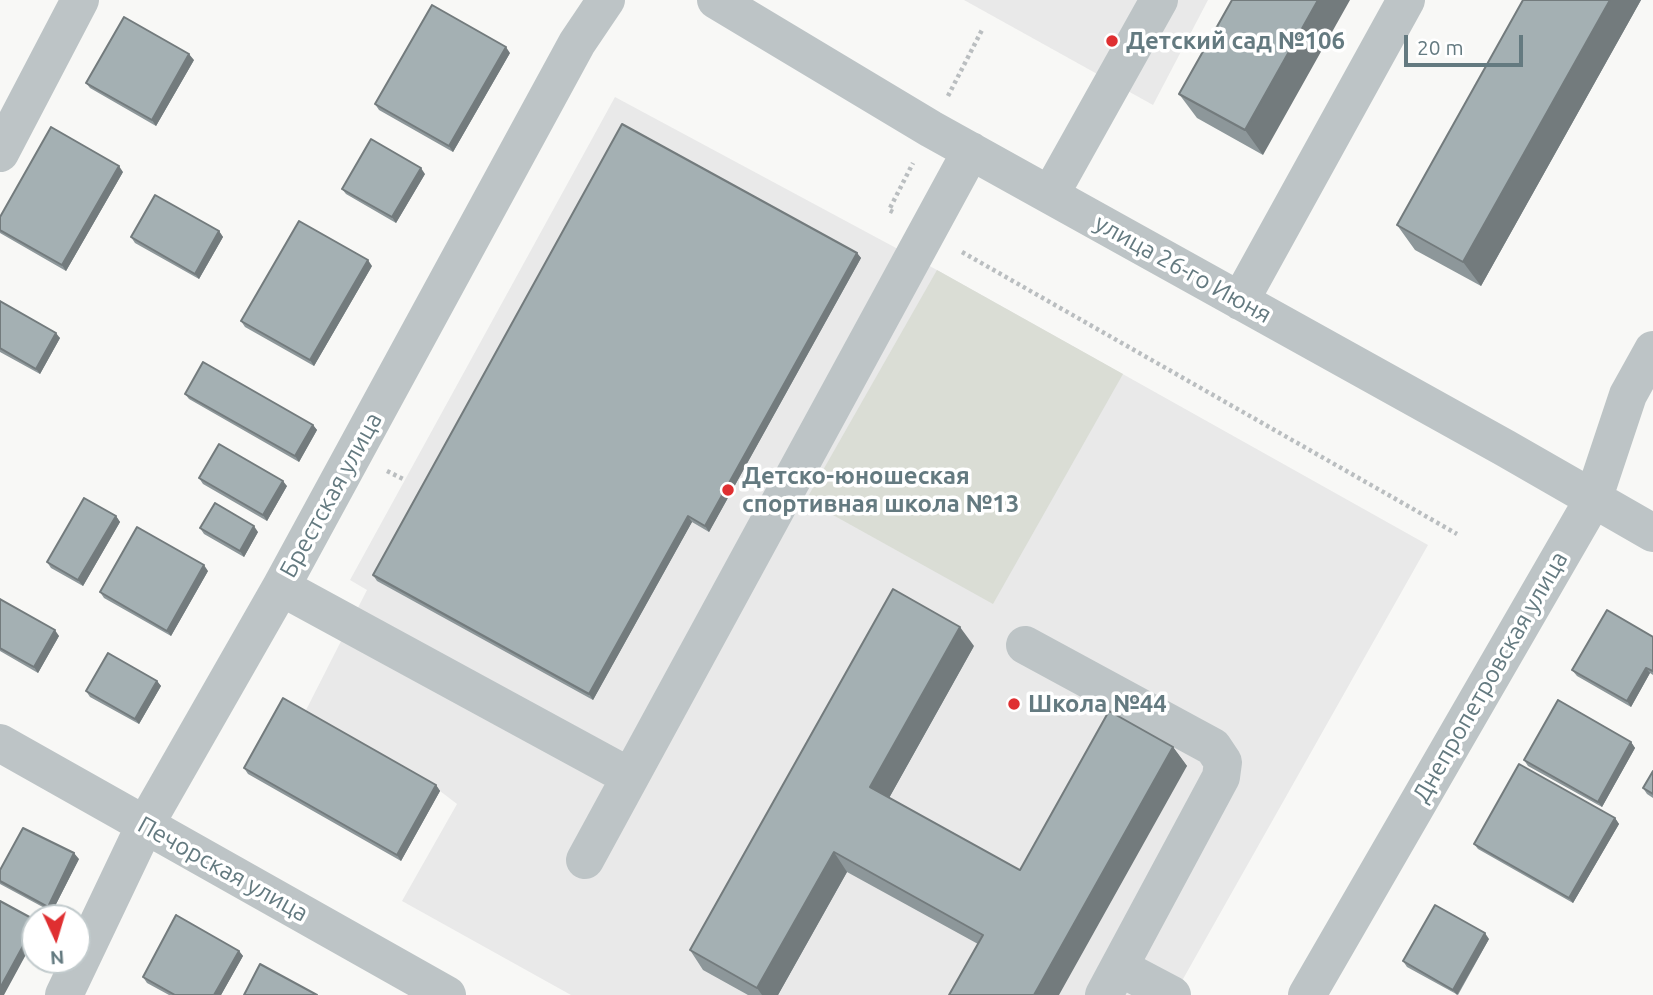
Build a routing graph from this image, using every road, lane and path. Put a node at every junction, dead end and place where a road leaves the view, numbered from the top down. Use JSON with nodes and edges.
{"nodes":[{"id":1,"x":80,"y":0,"type":"edge"},
{"id":2,"x":606,"y":0,"type":"edge"},
{"id":3,"x":716,"y":0,"type":"edge"},
{"id":4,"x":1159,"y":0,"type":"edge"},
{"id":5,"x":1406,"y":0,"type":"edge"},
{"id":6,"x":983,"y":28,"type":"dead end"},
{"id":7,"x":948,"y":96,"type":"dead end"},
{"id":8,"x":971,"y":152,"type":"junction"},
{"id":9,"x":0,"y":153,"type":"edge"},
{"id":10,"x":919,"y":153,"type":"dead end"},
{"id":11,"x":1050,"y":195,"type":"junction"},
{"id":12,"x":927,"y":232,"type":"junction"},
{"id":13,"x":1240,"y":301,"type":"junction"},
{"id":14,"x":1653,"y":350,"type":"edge"},
{"id":15,"x":387,"y":471,"type":"dead end"},
{"id":16,"x":405,"y":480,"type":"dead end"},
{"id":17,"x":1593,"y":500,"type":"junction"},
{"id":18,"x":1653,"y":533,"type":"edge"},
{"id":19,"x":1457,"y":534,"type":"dead end"},
{"id":20,"x":281,"y":587,"type":"junction"},
{"id":21,"x":1025,"y":645,"type":"dead end"},
{"id":22,"x":0,"y":743,"type":"edge"},
{"id":23,"x":630,"y":777,"type":"junction"},
{"id":24,"x":145,"y":825,"type":"junction"},
{"id":25,"x":585,"y":860,"type":"dead end"},
{"id":26,"x":1112,"y":981,"type":"edge"},
{"id":27,"x":64,"y":995,"type":"edge"},
{"id":28,"x":447,"y":995,"type":"edge"},
{"id":29,"x":1172,"y":995,"type":"edge"},
{"id":30,"x":1307,"y":995,"type":"edge"}],
"edges":[{"from":1,"to":9,"type":"street"},
{"from":2,"to":20,"type":"street","name":"Брестская улица"},
{"from":3,"to":8,"type":"street","name":"улица 26-го Июня"},
{"from":4,"to":11,"type":"street"},
{"from":5,"to":13,"type":"street"},
{"from":6,"to":7,"type":"path"},
{"from":8,"to":11,"type":"street","name":"улица 26-го Июня"},
{"from":8,"to":12,"type":"street"},
{"from":10,"to":12,"type":"path"},
{"from":11,"to":13,"type":"street","name":"улица 26-го Июня"},
{"from":12,"to":19,"type":"path"},
{"from":12,"to":23,"type":"street"},
{"from":13,"to":17,"type":"street","name":"улица 26-го Июня"},
{"from":14,"to":17,"type":"street","name":"Днепропетровская улица"},
{"from":15,"to":16,"type":"path"},
{"from":17,"to":18,"type":"street","name":"улица 26-го Июня"},
{"from":17,"to":30,"type":"street","name":"Днепропетровская улица"},
{"from":20,"to":23,"type":"street"},
{"from":20,"to":24,"type":"street","name":"Брестская улица"},
{"from":21,"to":26,"type":"street"},
{"from":22,"to":24,"type":"street","name":"Печорская улица"},
{"from":23,"to":25,"type":"street"},
{"from":24,"to":27,"type":"street","name":"Брестская улица"},
{"from":24,"to":28,"type":"street","name":"Печорская улица"},
{"from":26,"to":29,"type":"street"}]}
